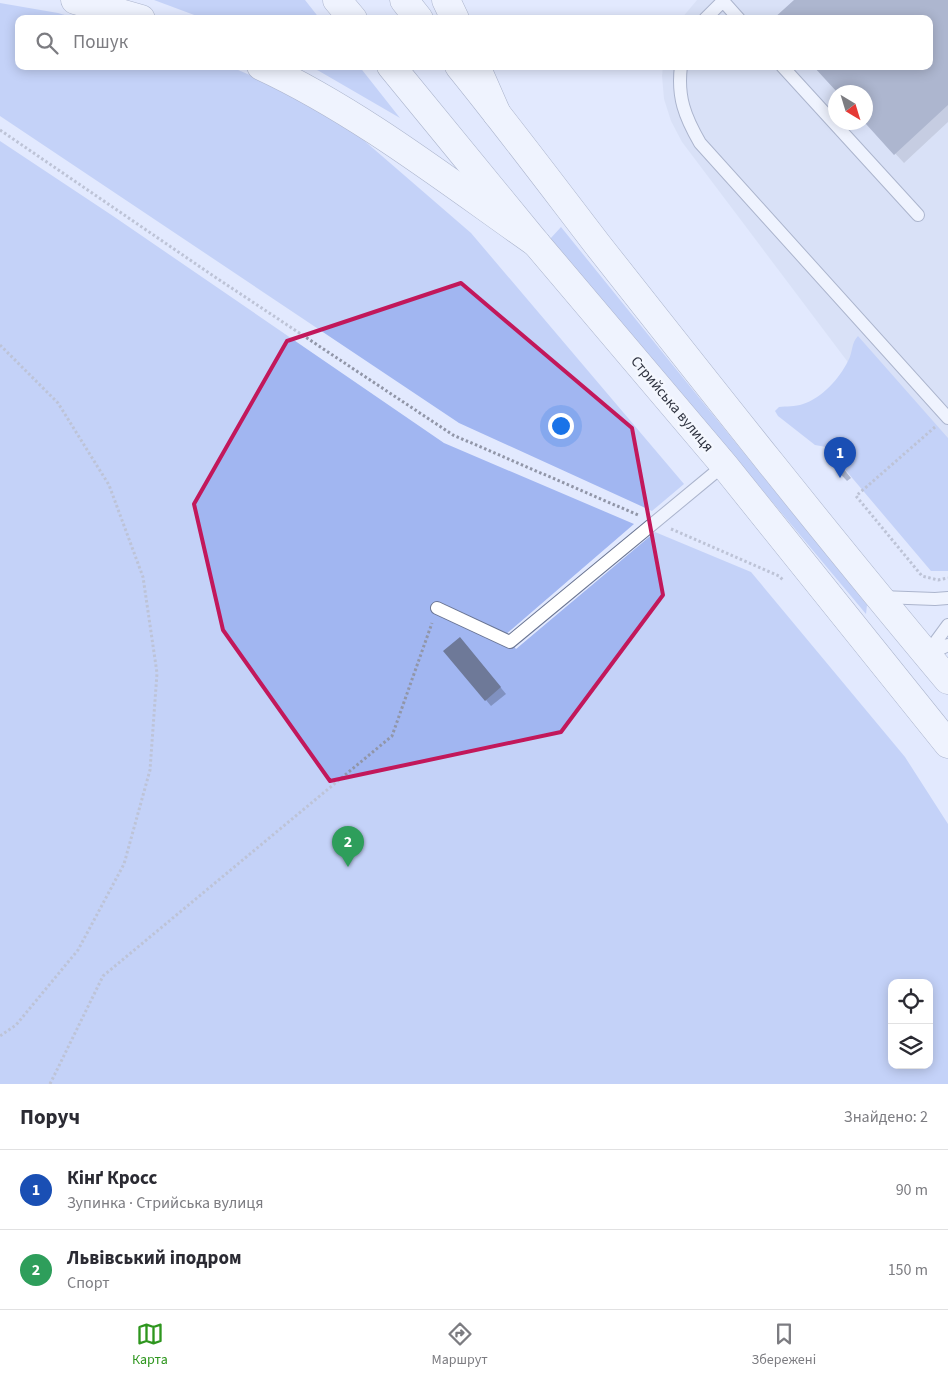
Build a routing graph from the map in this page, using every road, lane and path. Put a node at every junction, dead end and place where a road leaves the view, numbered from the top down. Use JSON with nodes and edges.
{"nodes":[{"id":1,"x":75,"y":0,"type":"edge"},
{"id":2,"x":337,"y":0,"type":"edge"},
{"id":3,"x":404,"y":0,"type":"edge"},
{"id":4,"x":446,"y":0,"type":"edge"},
{"id":5,"x":724,"y":1,"type":"edge"},
{"id":6,"x":127,"y":15,"type":"edge"},
{"id":7,"x":350,"y":15,"type":"edge"},
{"id":8,"x":417,"y":15,"type":"edge"},
{"id":9,"x":453,"y":15,"type":"edge"},
{"id":10,"x":709,"y":15,"type":"edge"},
{"id":11,"x":736,"y":15,"type":"edge"},
{"id":12,"x":270,"y":70,"type":"edge"},
{"id":13,"x":394,"y":70,"type":"edge"},
{"id":14,"x":461,"y":70,"type":"edge"},
{"id":15,"x":478,"y":70,"type":"edge"},
{"id":16,"x":681,"y":70,"type":"edge"},
{"id":17,"x":786,"y":70,"type":"edge"},
{"id":18,"x":498,"y":114,"type":"junction"},
{"id":19,"x":0,"y":130,"type":"edge"},
{"id":20,"x":918,"y":215,"type":"dead end"},
{"id":21,"x":536,"y":244,"type":"junction"},
{"id":22,"x":0,"y":345,"type":"edge"},
{"id":23,"x":947,"y":418,"type":"edge"},
{"id":24,"x":724,"y":465,"type":"junction"},
{"id":25,"x":653,"y":522,"type":"junction"},
{"id":26,"x":948,"y":578,"type":"edge"},
{"id":27,"x":785,"y":583,"type":"dead end"},
{"id":28,"x":878,"y":597,"type":"junction"},
{"id":29,"x":948,"y":598,"type":"edge"},
{"id":30,"x":437,"y":608,"type":"joint"},
{"id":31,"x":948,"y":625,"type":"edge"},
{"id":32,"x":937,"y":650,"type":"edge"},
{"id":33,"x":895,"y":680,"type":"junction"},
{"id":34,"x":948,"y":680,"type":"edge"},
{"id":35,"x":948,"y":744,"type":"edge"},
{"id":36,"x":0,"y":1036,"type":"edge"},
{"id":37,"x":50,"y":1084,"type":"edge"}],
"edges":[{"from":1,"to":6,"type":"main road"},
{"from":2,"to":7,"type":"main road"},
{"from":3,"to":8,"type":"main road"},
{"from":4,"to":9,"type":"main road"},
{"from":5,"to":10,"type":"lane"},
{"from":5,"to":11,"type":"lane"},
{"from":12,"to":21,"type":"main road"},
{"from":13,"to":21,"type":"main road","name":"Стрийська вулиця"},
{"from":14,"to":18,"type":"main road"},
{"from":15,"to":18,"type":"main road"},
{"from":16,"to":23,"type":"lane"},
{"from":17,"to":20,"type":"lane"},
{"from":18,"to":28,"type":"main road"},
{"from":19,"to":25,"type":"path"},
{"from":21,"to":24,"type":"main road","name":"Стрийська вулиця"},
{"from":22,"to":36,"type":"path"},
{"from":23,"to":26,"type":"path"},
{"from":24,"to":25,"type":"lane"},
{"from":24,"to":33,"type":"main road","name":"Стрийська вулиця"},
{"from":25,"to":27,"type":"path"},
{"from":25,"to":30,"type":"lane"},
{"from":28,"to":29,"type":"lane"},
{"from":28,"to":32,"type":"main road"},
{"from":30,"to":37,"type":"path"},
{"from":31,"to":32,"type":"lane"},
{"from":32,"to":33,"type":"main road"},
{"from":32,"to":34,"type":"main road"},
{"from":33,"to":35,"type":"main road","name":"Стрийська вулиця"}]}
